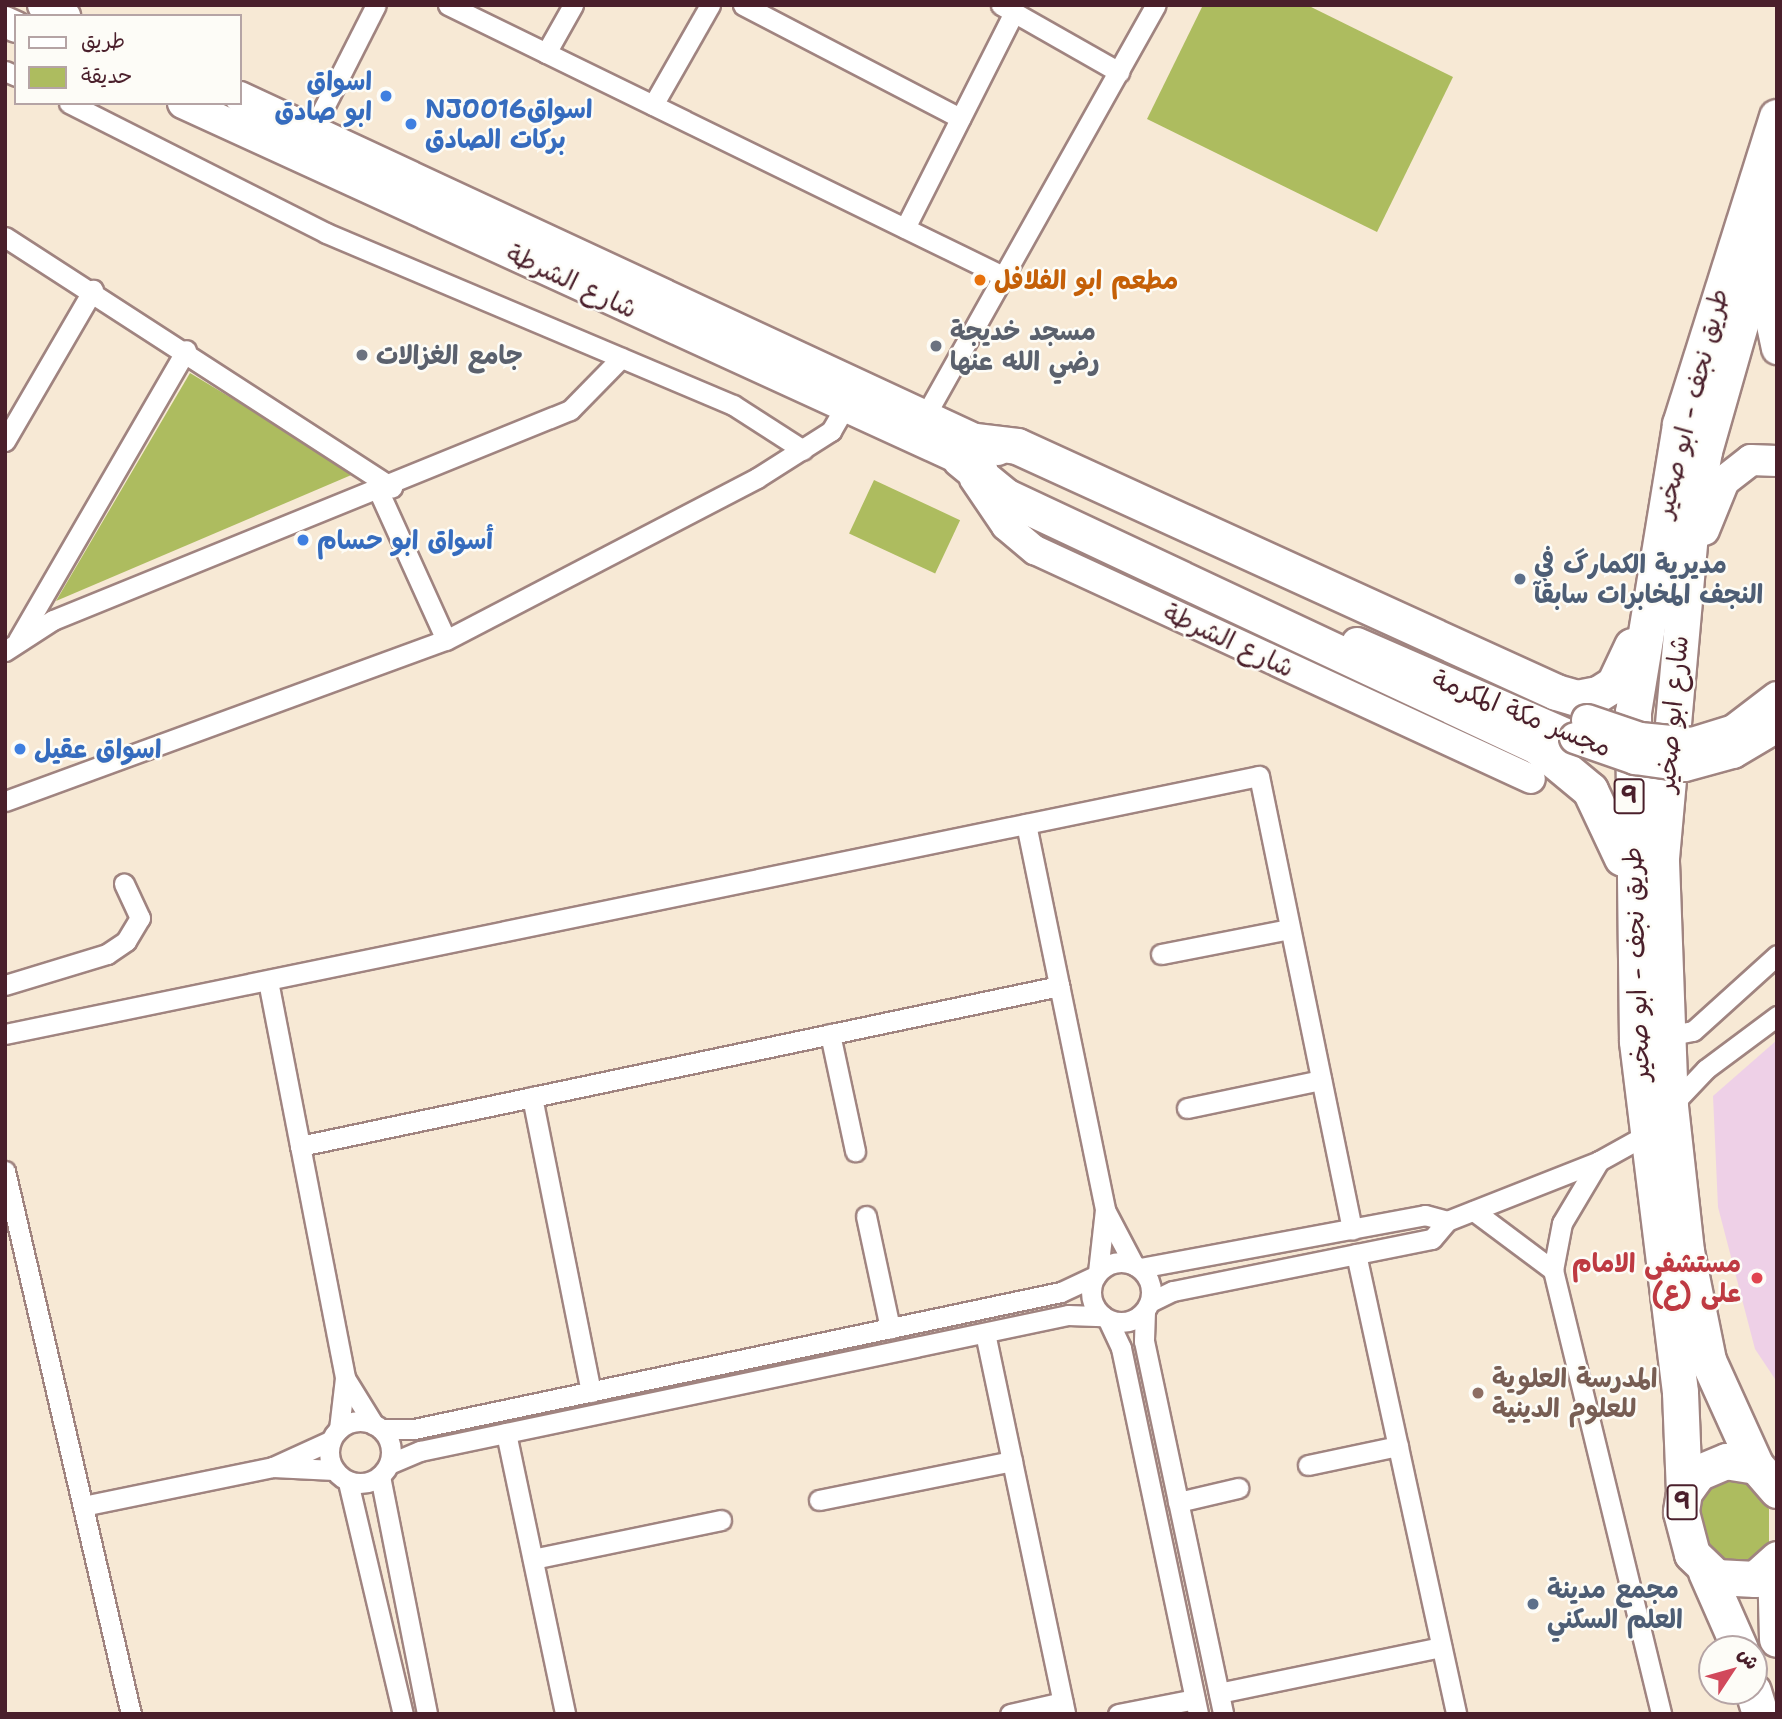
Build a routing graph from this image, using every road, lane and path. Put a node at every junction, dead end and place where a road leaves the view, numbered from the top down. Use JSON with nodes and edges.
{"nodes":[{"id":1,"x":43,"y":5,"type":"edge"},
{"id":2,"x":376,"y":5,"type":"edge"},
{"id":3,"x":448,"y":5,"type":"edge"},
{"id":4,"x":573,"y":5,"type":"edge"},
{"id":5,"x":710,"y":5,"type":"edge"},
{"id":6,"x":743,"y":5,"type":"edge"},
{"id":7,"x":1156,"y":5,"type":"edge"},
{"id":8,"x":1007,"y":9,"type":"edge"},
{"id":9,"x":61,"y":14,"type":"edge"},
{"id":10,"x":546,"y":53,"type":"junction"},
{"id":11,"x":1119,"y":72,"type":"junction"},
{"id":12,"x":242,"y":98,"type":"edge"},
{"id":13,"x":73,"y":105,"type":"edge"},
{"id":14,"x":188,"y":105,"type":"edge"},
{"id":15,"x":653,"y":105,"type":"junction"},
{"id":16,"x":1777,"y":117,"type":"edge"},
{"id":17,"x":960,"y":118,"type":"junction"},
{"id":18,"x":312,"y":131,"type":"junction"},
{"id":19,"x":1777,"y":195,"type":"edge"},
{"id":20,"x":905,"y":228,"type":"junction"},
{"id":21,"x":5,"y":237,"type":"edge"},
{"id":22,"x":1760,"y":241,"type":"junction"},
{"id":23,"x":559,"y":260,"type":"junction"},
{"id":24,"x":1003,"y":276,"type":"junction"},
{"id":25,"x":599,"y":278,"type":"junction"},
{"id":26,"x":93,"y":290,"type":"junction"},
{"id":27,"x":1777,"y":349,"type":"edge"},
{"id":28,"x":186,"y":350,"type":"junction"},
{"id":29,"x":621,"y":358,"type":"junction"},
{"id":30,"x":845,"y":407,"type":"junction"},
{"id":31,"x":925,"y":416,"type":"junction"},
{"id":32,"x":5,"y":441,"type":"edge"},
{"id":33,"x":803,"y":450,"type":"junction"},
{"id":34,"x":968,"y":450,"type":"junction"},
{"id":35,"x":1777,"y":461,"type":"edge"},
{"id":36,"x":386,"y":490,"type":"junction"},
{"id":37,"x":1650,"y":586,"type":"junction"},
{"id":38,"x":1313,"y":610,"type":"joint"},
{"id":39,"x":1678,"y":635,"type":"junction"},
{"id":40,"x":446,"y":640,"type":"junction"},
{"id":41,"x":12,"y":646,"type":"edge"},
{"id":42,"x":1777,"y":697,"type":"edge"},
{"id":43,"x":1777,"y":727,"type":"edge"},
{"id":44,"x":1580,"y":729,"type":"junction"},
{"id":45,"x":1531,"y":779,"type":"dead end"},
{"id":46,"x":5,"y":801,"type":"edge"},
{"id":47,"x":1026,"y":824,"type":"junction"},
{"id":48,"x":124,"y":884,"type":"dead end"},
{"id":49,"x":1634,"y":914,"type":"junction"},
{"id":50,"x":1290,"y":929,"type":"junction"},
{"id":51,"x":1161,"y":954,"type":"dead end"},
{"id":52,"x":1777,"y":955,"type":"edge"},
{"id":53,"x":268,"y":981,"type":"junction"},
{"id":54,"x":5,"y":985,"type":"edge"},
{"id":55,"x":1059,"y":986,"type":"junction"},
{"id":56,"x":1777,"y":1016,"type":"edge"},
{"id":57,"x":5,"y":1034,"type":"edge"},
{"id":58,"x":830,"y":1034,"type":"junction"},
{"id":59,"x":1667,"y":1036,"type":"junction"},
{"id":60,"x":1321,"y":1080,"type":"junction"},
{"id":61,"x":532,"y":1097,"type":"junction"},
{"id":62,"x":1670,"y":1107,"type":"junction"},
{"id":63,"x":1187,"y":1108,"type":"dead end"},
{"id":64,"x":1644,"y":1136,"type":"junction"},
{"id":65,"x":300,"y":1146,"type":"junction"},
{"id":66,"x":855,"y":1151,"type":"dead end"},
{"id":67,"x":1599,"y":1161,"type":"junction"},
{"id":68,"x":5,"y":1171,"type":"edge"},
{"id":69,"x":1105,"y":1210,"type":"junction"},
{"id":70,"x":1474,"y":1211,"type":"junction"},
{"id":71,"x":866,"y":1216,"type":"dead end"},
{"id":72,"x":1447,"y":1221,"type":"junction"},
{"id":73,"x":1352,"y":1230,"type":"junction"},
{"id":74,"x":1356,"y":1254,"type":"junction"},
{"id":75,"x":1137,"y":1266,"type":"junction"},
{"id":76,"x":1553,"y":1270,"type":"junction"},
{"id":77,"x":1096,"y":1274,"type":"junction"},
{"id":78,"x":1147,"y":1307,"type":"junction"},
{"id":79,"x":1105,"y":1318,"type":"junction"},
{"id":80,"x":891,"y":1328,"type":"junction"},
{"id":81,"x":985,"y":1333,"type":"junction"},
{"id":82,"x":345,"y":1378,"type":"junction"},
{"id":83,"x":590,"y":1392,"type":"junction"},
{"id":84,"x":378,"y":1427,"type":"junction"},
{"id":85,"x":506,"y":1433,"type":"junction"},
{"id":86,"x":334,"y":1435,"type":"junction"},
{"id":87,"x":1398,"y":1446,"type":"junction"},
{"id":88,"x":1012,"y":1461,"type":"junction"},
{"id":89,"x":1308,"y":1465,"type":"dead end"},
{"id":90,"x":273,"y":1467,"type":"junction"},
{"id":91,"x":385,"y":1470,"type":"junction"},
{"id":92,"x":341,"y":1476,"type":"junction"},
{"id":93,"x":1770,"y":1481,"type":"edge"},
{"id":94,"x":1238,"y":1488,"type":"dead end"},
{"id":95,"x":1684,"y":1492,"type":"junction"},
{"id":96,"x":819,"y":1500,"type":"dead end"},
{"id":97,"x":1178,"y":1502,"type":"junction"},
{"id":98,"x":83,"y":1506,"type":"junction"},
{"id":99,"x":721,"y":1520,"type":"dead end"},
{"id":100,"x":533,"y":1559,"type":"junction"},
{"id":101,"x":1714,"y":1576,"type":"junction"},
{"id":102,"x":1775,"y":1578,"type":"edge"},
{"id":103,"x":1735,"y":1635,"type":"edge"},
{"id":104,"x":1777,"y":1639,"type":"edge"},
{"id":105,"x":1441,"y":1647,"type":"junction"},
{"id":106,"x":1219,"y":1693,"type":"junction"},
{"id":107,"x":1197,"y":1706,"type":"edge"},
{"id":108,"x":1064,"y":1708,"type":"edge"},
{"id":109,"x":1014,"y":1713,"type":"edge"},
{"id":110,"x":131,"y":1714,"type":"edge"},
{"id":111,"x":403,"y":1714,"type":"edge"},
{"id":112,"x":427,"y":1714,"type":"edge"},
{"id":113,"x":565,"y":1714,"type":"edge"},
{"id":114,"x":1118,"y":1714,"type":"edge"},
{"id":115,"x":1223,"y":1714,"type":"edge"},
{"id":116,"x":1456,"y":1714,"type":"edge"},
{"id":117,"x":1661,"y":1714,"type":"edge"}],
"edges":[{"from":1,"to":9,"type":"main road"},
{"from":2,"to":18,"type":"street"},
{"from":3,"to":10,"type":"street"},
{"from":4,"to":10,"type":"street"},
{"from":5,"to":15,"type":"street"},
{"from":6,"to":17,"type":"street"},
{"from":7,"to":11,"type":"street"},
{"from":8,"to":11,"type":"street"},
{"from":8,"to":17,"type":"street"},
{"from":10,"to":15,"type":"street"},
{"from":11,"to":24,"type":"street"},
{"from":12,"to":18,"type":"main road","name":"شارع الشرطة"},
{"from":13,"to":29,"type":"street"},
{"from":14,"to":23,"type":"main road","name":"شارع الشرطة"},
{"from":15,"to":20,"type":"street"},
{"from":16,"to":37,"type":"highway","name":"طريق نجف - ابو صخير","number":"9"},
{"from":17,"to":20,"type":"street"},
{"from":18,"to":23,"type":"main road","name":"شارع الشرطة"},
{"from":19,"to":22,"type":"highway","name":"شارع ابو صخير","number":"9"},
{"from":20,"to":24,"type":"street"},
{"from":21,"to":26,"type":"street"},
{"from":22,"to":27,"type":"main road"},
{"from":22,"to":39,"type":"highway","name":"شارع ابو صخير","number":"9"},
{"from":23,"to":25,"type":"main road","name":"شارع الشرطة"},
{"from":24,"to":31,"type":"street"},
{"from":25,"to":30,"type":"main road","name":"شارع الشرطة"},
{"from":25,"to":31,"type":"main road","name":"شارع الشرطة"},
{"from":26,"to":28,"type":"street"},
{"from":26,"to":32,"type":"street"},
{"from":28,"to":36,"type":"street"},
{"from":28,"to":41,"type":"street"},
{"from":29,"to":33,"type":"street"},
{"from":29,"to":36,"type":"street"},
{"from":30,"to":33,"type":"street"},
{"from":30,"to":34,"type":"main road","name":"شارع الشرطة"},
{"from":31,"to":34,"type":"main road","name":"شارع الشرطة"},
{"from":33,"to":40,"type":"street"},
{"from":34,"to":37,"type":"highway"},
{"from":34,"to":38,"type":"main road","name":"شارع الشرطة"},
{"from":34,"to":45,"type":"street","name":"شارع الشرطة"},
{"from":34,"to":49,"type":"highway"},
{"from":35,"to":39,"type":"main road"},
{"from":36,"to":40,"type":"street"},
{"from":36,"to":41,"type":"street"},
{"from":37,"to":49,"type":"highway","name":"طريق نجف - ابو صخير","number":"9"},
{"from":38,"to":44,"type":"main road","name":"مجسر مكة المكرمة"},
{"from":39,"to":59,"type":"highway","name":"شارع ابو صخير","number":"9"},
{"from":40,"to":46,"type":"street"},
{"from":42,"to":44,"type":"main road","name":"مجسر مكة المكرمة","bridge":true},
{"from":43,"to":44,"type":"main road","name":"مجسر مكة المكرمة","bridge":true},
{"from":47,"to":50,"type":"street"},
{"from":47,"to":53,"type":"street"},
{"from":47,"to":55,"type":"street"},
{"from":48,"to":54,"type":"street"},
{"from":49,"to":64,"type":"highway","name":"طريق نجف - ابو صخير","number":"9"},
{"from":50,"to":51,"type":"street"},
{"from":50,"to":60,"type":"street"},
{"from":52,"to":59,"type":"street"},
{"from":53,"to":57,"type":"street"},
{"from":53,"to":65,"type":"street"},
{"from":55,"to":58,"type":"street"},
{"from":55,"to":69,"type":"street"},
{"from":56,"to":62,"type":"street"},
{"from":58,"to":61,"type":"street"},
{"from":58,"to":66,"type":"street"},
{"from":59,"to":62,"type":"highway","name":"شارع ابو صخير","number":"9"},
{"from":60,"to":63,"type":"street"},
{"from":60,"to":73,"type":"street"},
{"from":61,"to":65,"type":"street"},
{"from":61,"to":83,"type":"street"},
{"from":62,"to":93,"type":"highway","name":"طريق نجف - ابو صخير","number":"9"},
{"from":64,"to":67,"type":"street"},
{"from":64,"to":95,"type":"highway","name":"طريق نجف - ابو صخير","number":"9"},
{"from":65,"to":82,"type":"street"},
{"from":67,"to":70,"type":"street"},
{"from":67,"to":76,"type":"street"},
{"from":68,"to":98,"type":"street"},
{"from":69,"to":75,"type":"street"},
{"from":69,"to":77,"type":"street"},
{"from":70,"to":72,"type":"street"},
{"from":70,"to":76,"type":"street"},
{"from":71,"to":80,"type":"street"},
{"from":72,"to":73,"type":"street"},
{"from":72,"to":74,"type":"street"},
{"from":73,"to":75,"type":"street"},
{"from":74,"to":78,"type":"street"},
{"from":74,"to":87,"type":"street"},
{"from":75,"to":77,"type":"street"},
{"from":75,"to":78,"type":"street"},
{"from":76,"to":117,"type":"street"},
{"from":77,"to":79,"type":"street"},
{"from":77,"to":80,"type":"street"},
{"from":78,"to":79,"type":"street"},
{"from":78,"to":97,"type":"street"},
{"from":79,"to":81,"type":"street"},
{"from":79,"to":107,"type":"street"},
{"from":80,"to":83,"type":"street"},
{"from":81,"to":85,"type":"street"},
{"from":81,"to":88,"type":"street"},
{"from":82,"to":84,"type":"street"},
{"from":82,"to":86,"type":"street"},
{"from":83,"to":84,"type":"street"},
{"from":84,"to":86,"type":"street"},
{"from":84,"to":91,"type":"street"},
{"from":85,"to":91,"type":"street"},
{"from":85,"to":100,"type":"street"},
{"from":86,"to":90,"type":"street"},
{"from":86,"to":92,"type":"street"},
{"from":87,"to":89,"type":"street"},
{"from":87,"to":105,"type":"street"},
{"from":88,"to":96,"type":"street"},
{"from":88,"to":108,"type":"street"},
{"from":90,"to":92,"type":"street"},
{"from":90,"to":98,"type":"street"},
{"from":91,"to":92,"type":"street"},
{"from":91,"to":112,"type":"street"},
{"from":92,"to":111,"type":"street"},
{"from":93,"to":95,"type":"highway","number":"9"},
{"from":94,"to":97,"type":"street"},
{"from":95,"to":101,"type":"highway","number":"9"},
{"from":97,"to":106,"type":"street"},
{"from":98,"to":110,"type":"street"},
{"from":99,"to":100,"type":"street"},
{"from":100,"to":113,"type":"street"},
{"from":101,"to":102,"type":"highway"},
{"from":101,"to":103,"type":"highway","number":"9"},
{"from":102,"to":104,"type":"highway"},
{"from":105,"to":106,"type":"street"},
{"from":105,"to":116,"type":"street"},
{"from":106,"to":115,"type":"street"},
{"from":107,"to":114,"type":"street"},
{"from":108,"to":109,"type":"street"}]}
